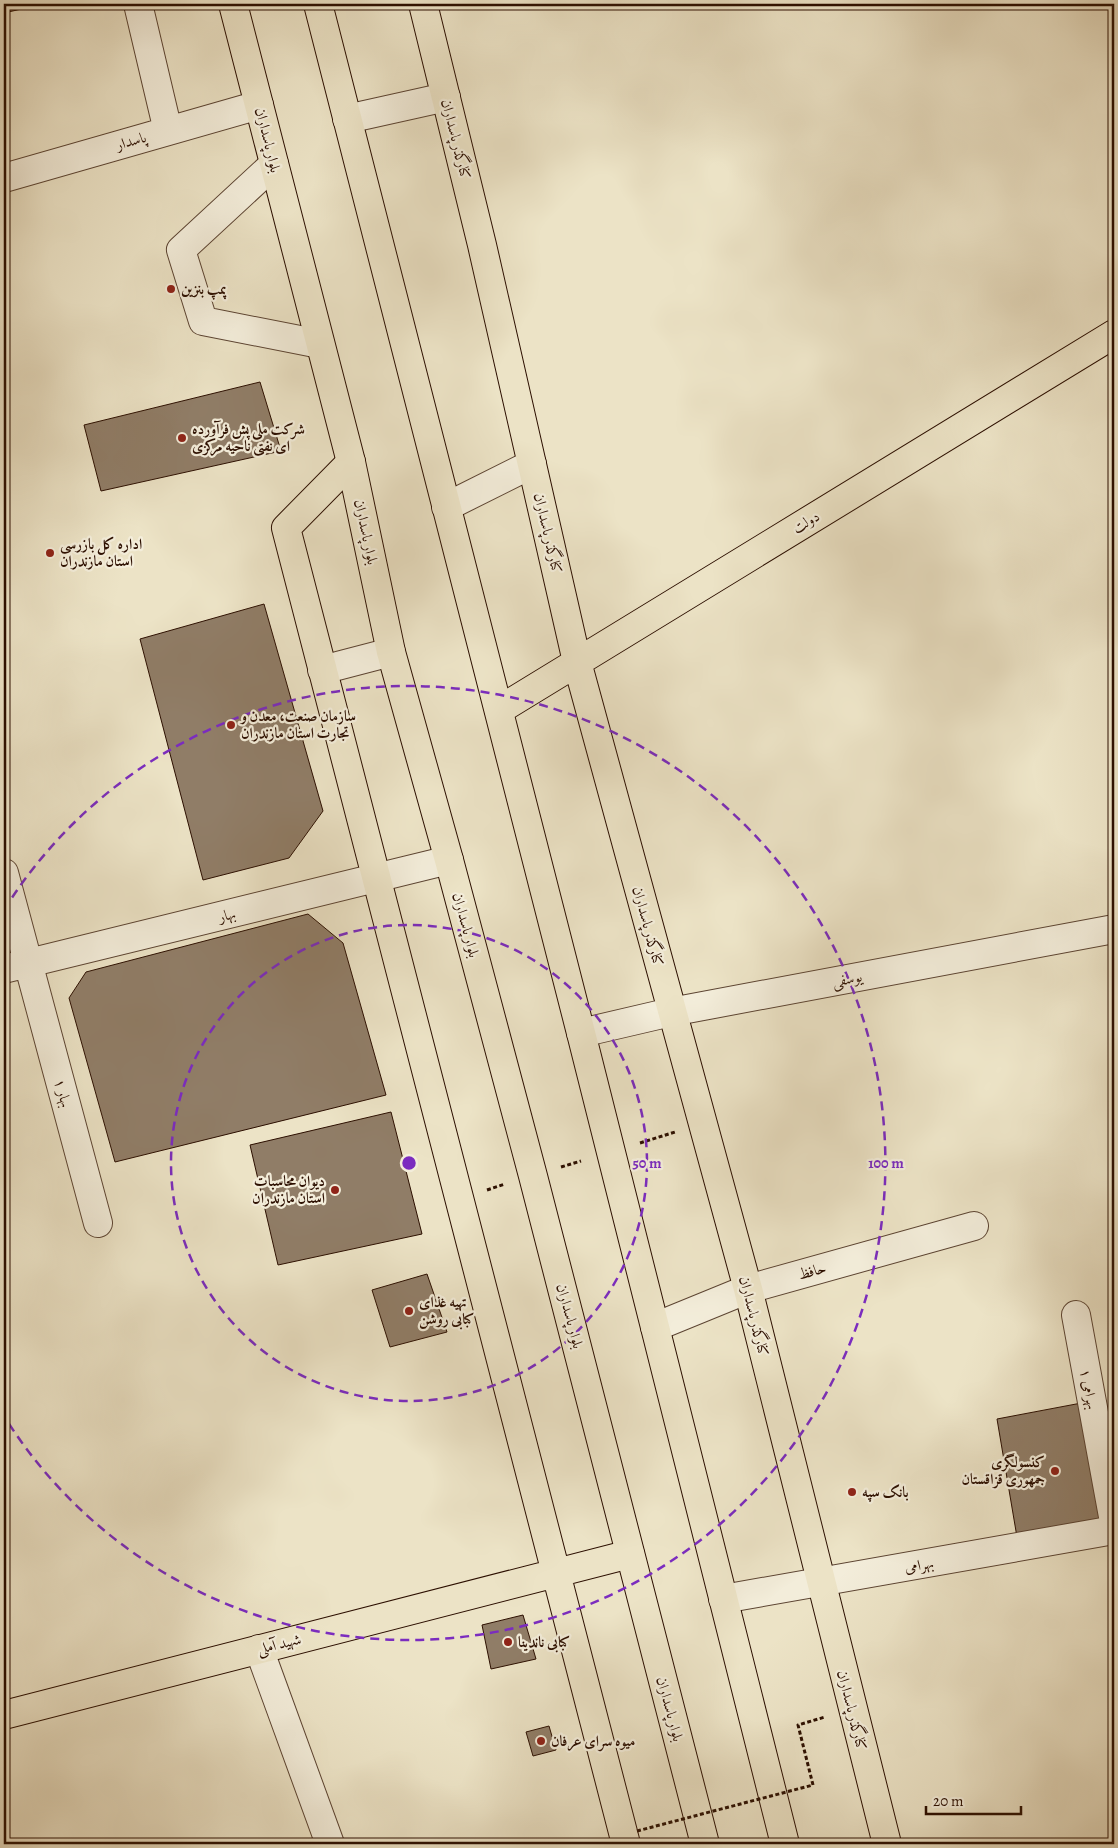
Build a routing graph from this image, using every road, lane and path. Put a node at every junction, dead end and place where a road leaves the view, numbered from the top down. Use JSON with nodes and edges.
{"nodes":[{"id":1,"x":138,"y":4,"type":"edge"},
{"id":2,"x":233,"y":4,"type":"edge"},
{"id":3,"x":318,"y":4,"type":"edge"},
{"id":4,"x":423,"y":4,"type":"edge"},
{"id":5,"x":446,"y":97,"type":"junction"},
{"id":6,"x":259,"y":105,"type":"junction"},
{"id":7,"x":347,"y":119,"type":"junction"},
{"id":8,"x":168,"y":131,"type":"junction"},
{"id":9,"x":274,"y":164,"type":"junction"},
{"id":10,"x":4,"y":178,"type":"edge"},
{"id":11,"x":1114,"y":334,"type":"edge"},
{"id":12,"x":320,"y":344,"type":"junction"},
{"id":13,"x":351,"y":462,"type":"junction"},
{"id":14,"x":532,"y":464,"type":"junction"},
{"id":15,"x":446,"y":507,"type":"junction"},
{"id":16,"x":391,"y":652,"type":"junction"},
{"id":17,"x":577,"y":662,"type":"junction"},
{"id":18,"x":322,"y":670,"type":"junction"},
{"id":19,"x":498,"y":710,"type":"junction"},
{"id":20,"x":450,"y":860,"type":"junction"},
{"id":21,"x":4,"y":873,"type":"edge"},
{"id":22,"x":374,"y":878,"type":"junction"},
{"id":23,"x":1114,"y":929,"type":"edge"},
{"id":24,"x":16,"y":966,"type":"edge"},
{"id":25,"x":671,"y":1012,"type":"junction"},
{"id":26,"x":581,"y":1033,"type":"junction"},
{"id":27,"x":98,"y":1222,"type":"dead end"},
{"id":28,"x":974,"y":1226,"type":"dead end"},
{"id":29,"x":748,"y":1290,"type":"junction"},
{"id":30,"x":1076,"y":1315,"type":"dead end"},
{"id":31,"x":655,"y":1327,"type":"junction"},
{"id":32,"x":1114,"y":1522,"type":"edge"},
{"id":33,"x":1114,"y":1530,"type":"edge"},
{"id":34,"x":630,"y":1554,"type":"junction"},
{"id":35,"x":556,"y":1574,"type":"junction"},
{"id":36,"x":820,"y":1583,"type":"junction"},
{"id":37,"x":723,"y":1599,"type":"junction"},
{"id":38,"x":259,"y":1649,"type":"junction"},
{"id":39,"x":4,"y":1715,"type":"edge"},
{"id":40,"x":798,"y":1725,"type":"dead end"},
{"id":41,"x":631,"y":1837,"type":"edge"},
{"id":42,"x":330,"y":1844,"type":"edge"},
{"id":43,"x":705,"y":1844,"type":"edge"},
{"id":44,"x":785,"y":1844,"type":"edge"},
{"id":45,"x":887,"y":1844,"type":"edge"}],
"edges":[{"from":1,"to":8,"type":"street"},
{"from":2,"to":6,"type":"main road","name":"بلوار پاسداران"},
{"from":3,"to":7,"type":"main road"},
{"from":4,"to":5,"type":"main road","name":"کنارگذر پاسداران"},
{"from":5,"to":7,"type":"street"},
{"from":5,"to":14,"type":"main road","name":"کنارگذر پاسداران"},
{"from":6,"to":8,"type":"street","name":"پاسدار"},
{"from":6,"to":9,"type":"main road","name":"بلوار پاسداران"},
{"from":7,"to":15,"type":"main road"},
{"from":8,"to":10,"type":"street","name":"پاسدار"},
{"from":9,"to":12,"type":"main road","name":"بلوار پاسداران"},
{"from":9,"to":12,"type":"street"},
{"from":11,"to":17,"type":"main road","name":"دولت"},
{"from":12,"to":13,"type":"main road","name":"بلوار پاسداران"},
{"from":13,"to":16,"type":"main road","name":"بلوار پاسداران"},
{"from":13,"to":18,"type":"main road"},
{"from":14,"to":15,"type":"street"},
{"from":14,"to":17,"type":"main road","name":"کنارگذر پاسداران"},
{"from":15,"to":19,"type":"main road"},
{"from":16,"to":18,"type":"street"},
{"from":16,"to":20,"type":"main road","name":"بلوار پاسداران"},
{"from":17,"to":19,"type":"main road","name":"دولت"},
{"from":17,"to":25,"type":"main road","name":"کنارگذر پاسداران"},
{"from":18,"to":22,"type":"main road"},
{"from":19,"to":26,"type":"main road"},
{"from":20,"to":22,"type":"street","name":"بهار"},
{"from":20,"to":34,"type":"main road","name":"بلوار پاسداران"},
{"from":21,"to":24,"type":"street","name":"بهار ۱"},
{"from":22,"to":24,"type":"street","name":"بهار"},
{"from":22,"to":35,"type":"main road"},
{"from":23,"to":25,"type":"street","name":"یوسفی"},
{"from":24,"to":27,"type":"street","name":"بهار ۱"},
{"from":25,"to":26,"type":"street","name":"یوسفی"},
{"from":25,"to":29,"type":"main road","name":"کنارگذر پاسداران"},
{"from":26,"to":31,"type":"main road"},
{"from":28,"to":29,"type":"street","name":"حافظ"},
{"from":29,"to":31,"type":"street","name":"حافظ"},
{"from":29,"to":36,"type":"main road","name":"کنارگذر پاسداران"},
{"from":30,"to":32,"type":"street","name":"بهرامی ۱"},
{"from":31,"to":37,"type":"main road"},
{"from":33,"to":36,"type":"street","name":"بهرامی"},
{"from":34,"to":35,"type":"main road","name":"شهید آملی"},
{"from":34,"to":43,"type":"main road","name":"بلوار پاسداران"},
{"from":35,"to":38,"type":"main road","name":"شهید آملی"},
{"from":35,"to":41,"type":"main road"},
{"from":36,"to":37,"type":"street","name":"بهرامی"},
{"from":36,"to":45,"type":"main road","name":"کنارگذر پاسداران"},
{"from":37,"to":44,"type":"main road"},
{"from":38,"to":39,"type":"main road","name":"شهید آملی"},
{"from":38,"to":42,"type":"street"},
{"from":40,"to":41,"type":"path","bridge":true}]}
